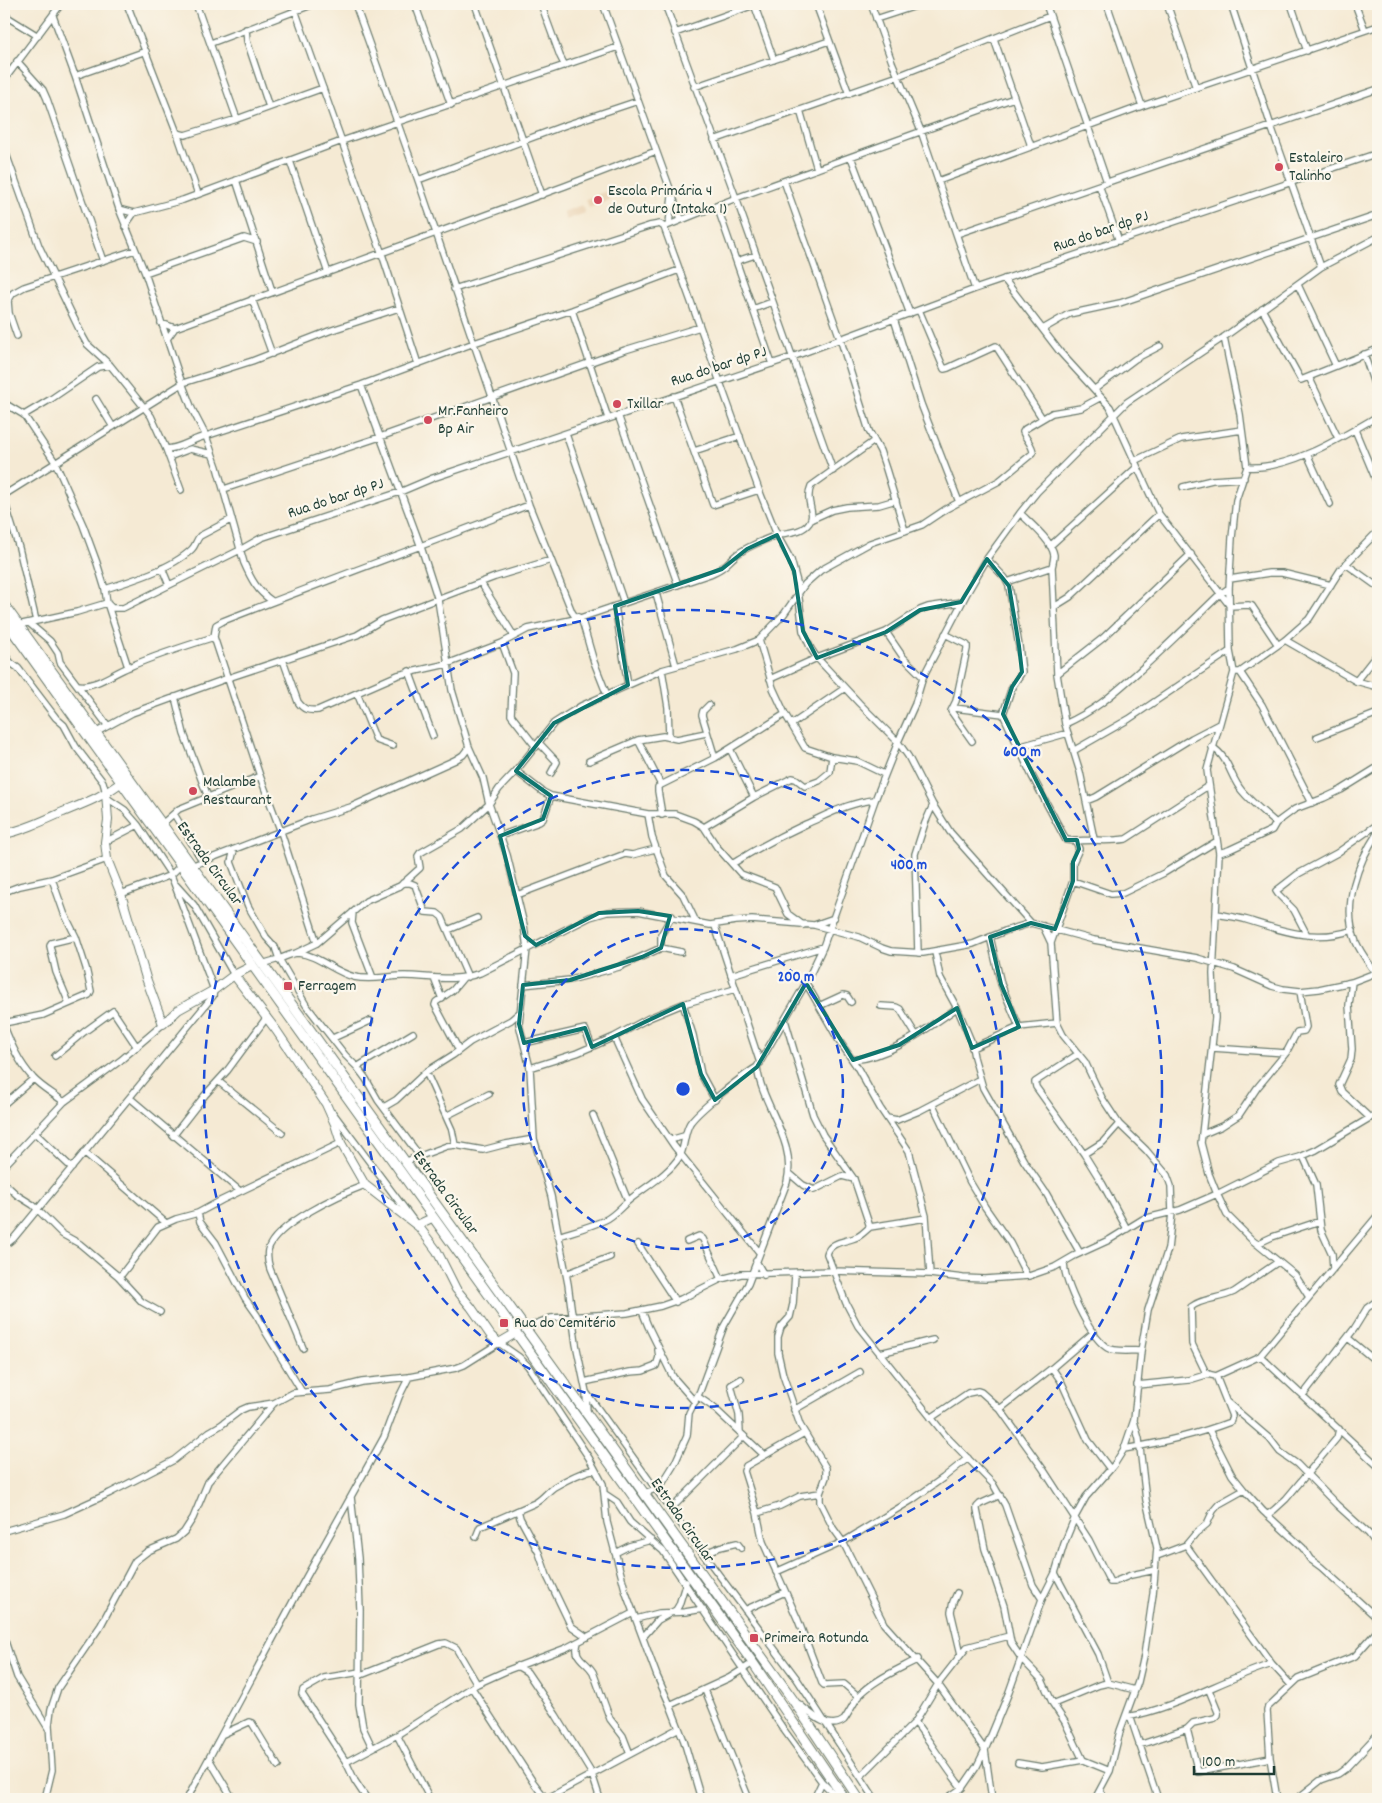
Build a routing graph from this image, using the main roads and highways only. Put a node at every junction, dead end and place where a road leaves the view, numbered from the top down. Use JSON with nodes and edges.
{"nodes":[{"id":1,"x":4,"y":605,"type":"edge"},
{"id":2,"x":4,"y":619,"type":"edge"},
{"id":3,"x":520,"y":1331,"type":"junction"},
{"id":4,"x":845,"y":1799,"type":"edge"},
{"id":5,"x":860,"y":1799,"type":"edge"}],
"edges":[{"from":1,"to":3,"type":"main road","name":"Estrada Circular"},
{"from":2,"to":3,"type":"main road","name":"Estrada Circular"},
{"from":3,"to":4,"type":"main road","name":"Estrada Circular"},
{"from":3,"to":5,"type":"main road","name":"Estrada Circular"}]}
